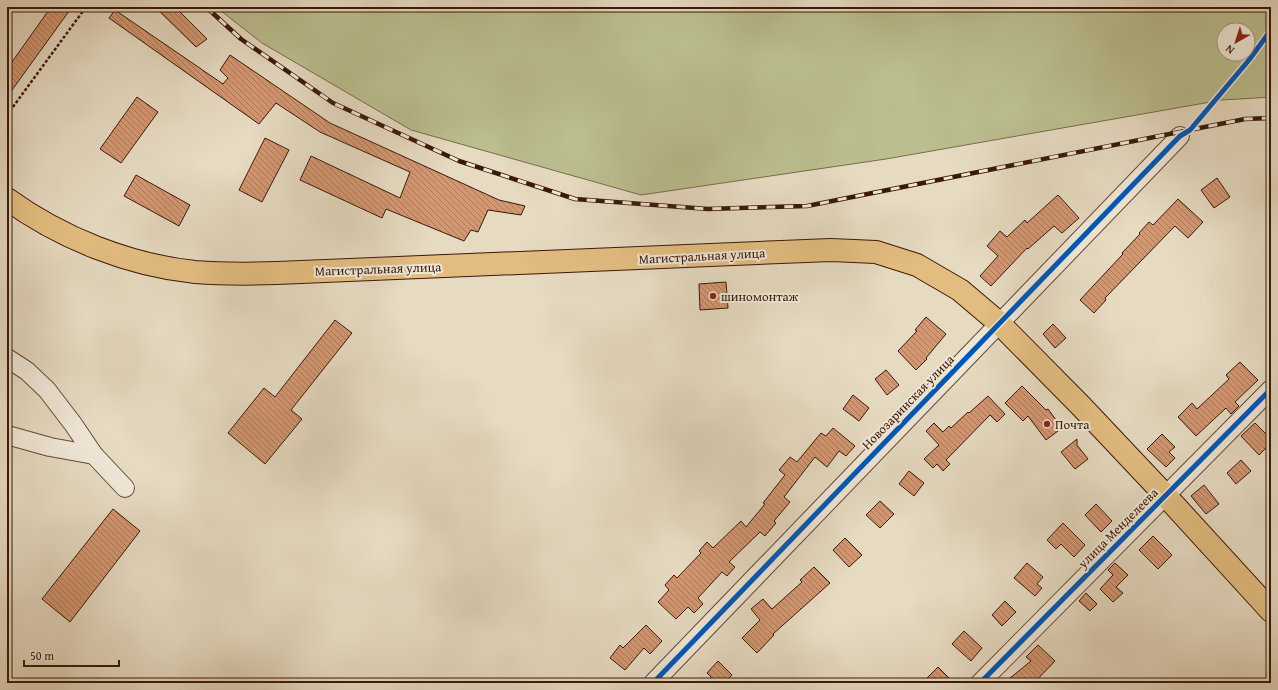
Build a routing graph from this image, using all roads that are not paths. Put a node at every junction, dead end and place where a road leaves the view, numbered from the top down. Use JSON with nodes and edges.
{"nodes":[{"id":1,"x":1180,"y":136,"type":"dead end"},
{"id":2,"x":7,"y":198,"type":"edge"},
{"id":3,"x":1000,"y":323,"type":"junction"},
{"id":4,"x":7,"y":358,"type":"edge"},
{"id":5,"x":1271,"y":388,"type":"edge"},
{"id":6,"x":7,"y":435,"type":"edge"},
{"id":7,"x":94,"y":455,"type":"junction"},
{"id":8,"x":125,"y":488,"type":"dead end"},
{"id":9,"x":1166,"y":495,"type":"junction"},
{"id":10,"x":1270,"y":610,"type":"edge"},
{"id":11,"x":653,"y":683,"type":"edge"},
{"id":12,"x":980,"y":683,"type":"edge"}],
"edges":[{"from":1,"to":3,"type":"street","name":"Новозаринская улица"},
{"from":2,"to":3,"type":"main road","name":"Магистральная улица"},
{"from":3,"to":9,"type":"main road","name":"Магистральная улица"},
{"from":3,"to":11,"type":"street","name":"Новозаринская улица"},
{"from":4,"to":7,"type":"street"},
{"from":5,"to":9,"type":"street","name":"улица Менделеева"},
{"from":6,"to":7,"type":"street"},
{"from":7,"to":8,"type":"street"},
{"from":9,"to":10,"type":"main road","name":"Магистральная улица"},
{"from":9,"to":12,"type":"street","name":"улица Менделеева"}]}
